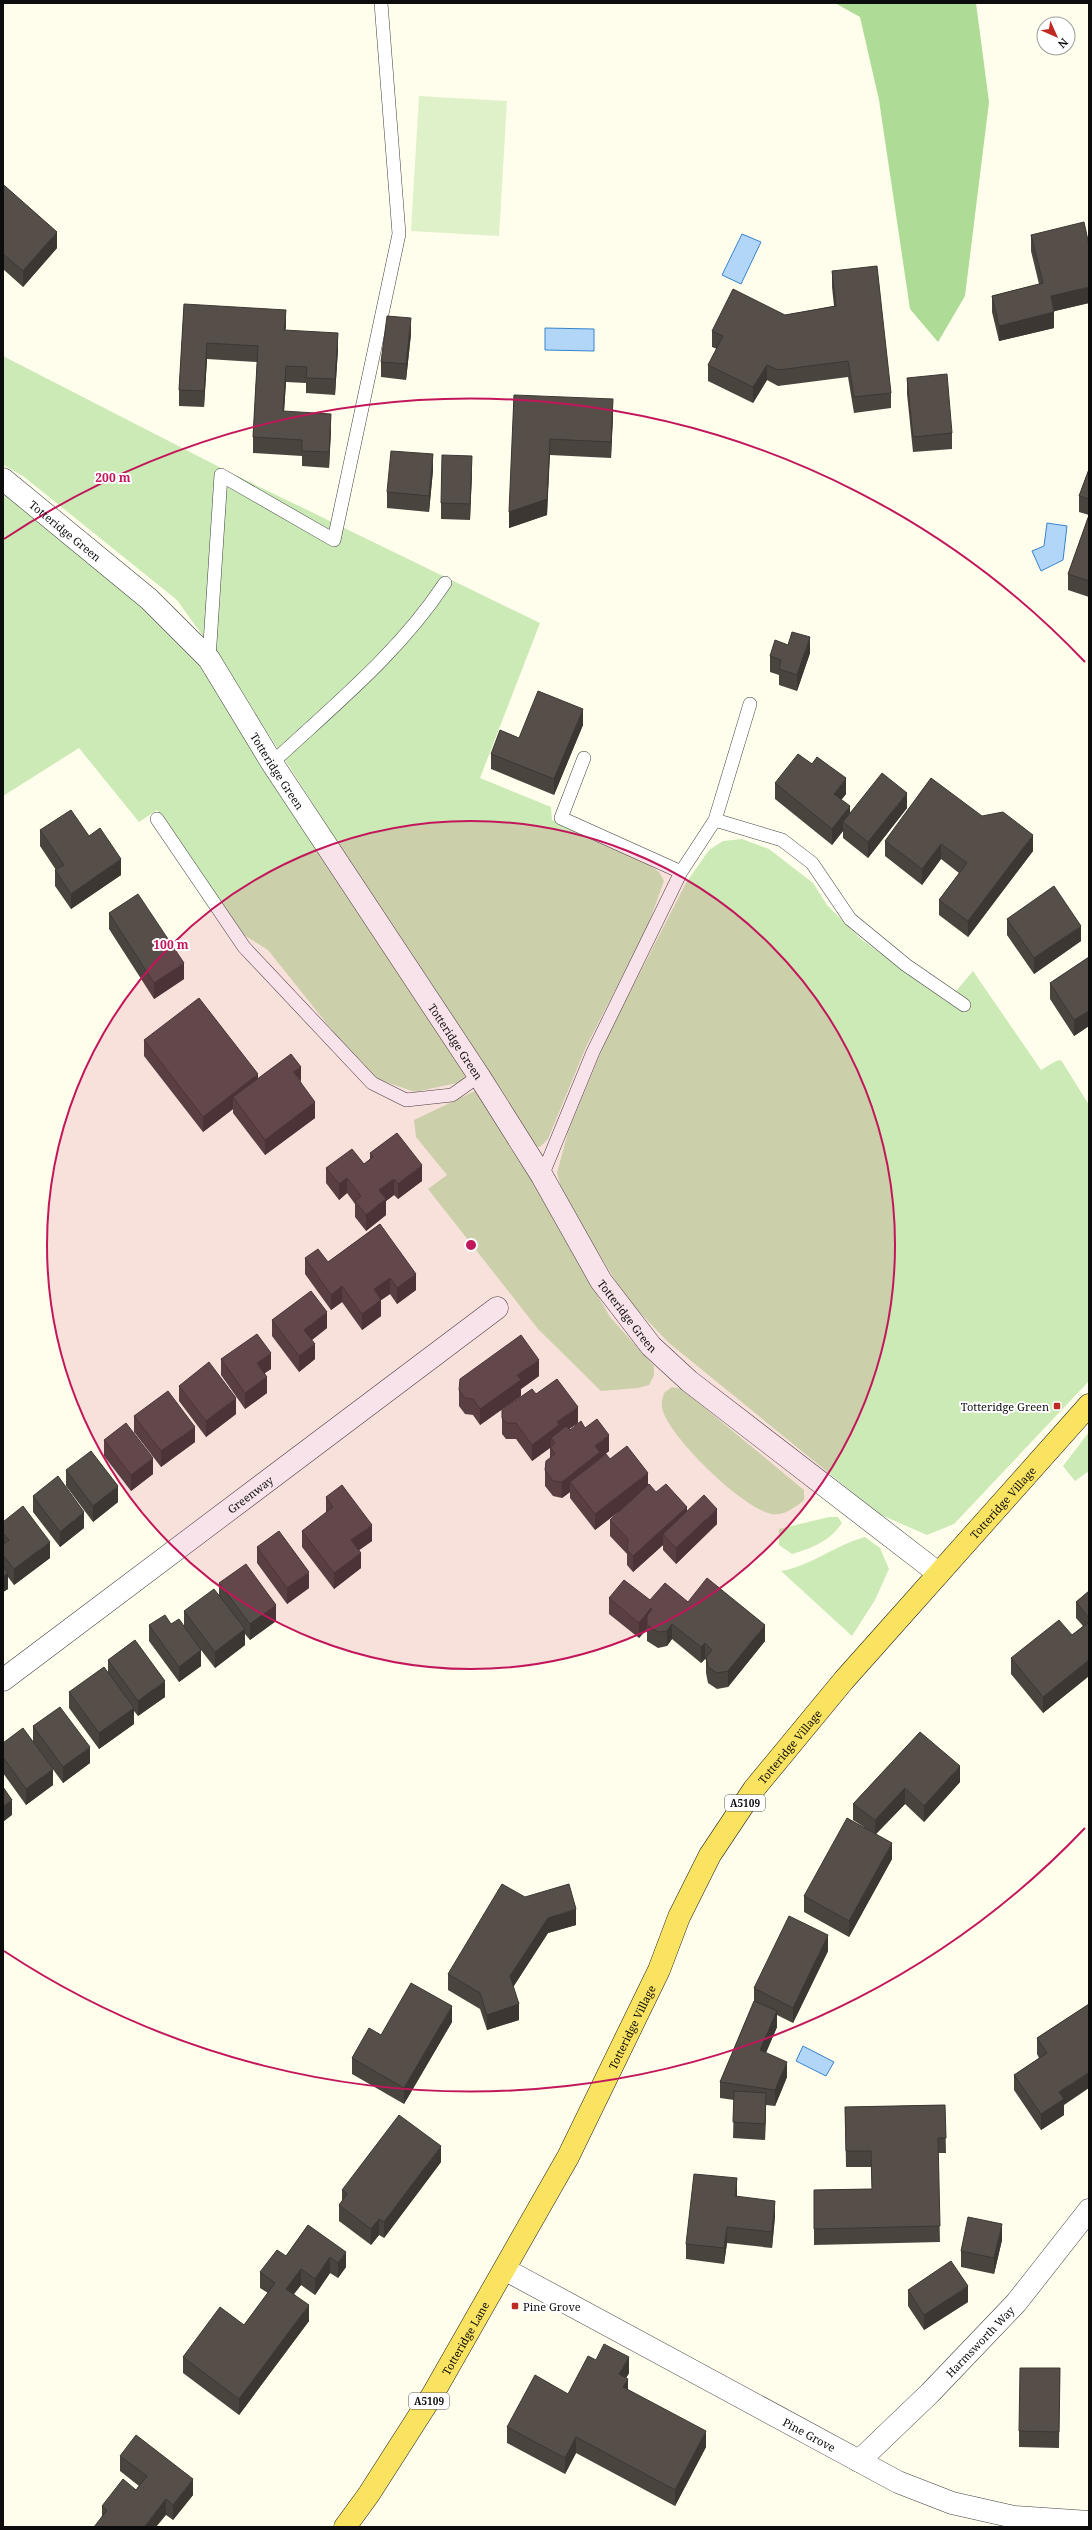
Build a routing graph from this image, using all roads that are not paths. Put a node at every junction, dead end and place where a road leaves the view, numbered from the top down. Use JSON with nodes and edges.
{"nodes":[{"id":1,"x":381,"y":3,"type":"edge"},
{"id":2,"x":3,"y":479,"type":"edge"},
{"id":3,"x":445,"y":583,"type":"dead end"},
{"id":4,"x":209,"y":659,"type":"junction"},
{"id":5,"x":750,"y":704,"type":"dead end"},
{"id":6,"x":584,"y":758,"type":"dead end"},
{"id":7,"x":272,"y":763,"type":"junction"},
{"id":8,"x":157,"y":819,"type":"dead end"},
{"id":9,"x":715,"y":820,"type":"junction"},
{"id":10,"x":681,"y":872,"type":"junction"},
{"id":11,"x":964,"y":1005,"type":"dead end"},
{"id":12,"x":479,"y":1076,"type":"junction"},
{"id":13,"x":542,"y":1176,"type":"junction"},
{"id":14,"x":497,"y":1308,"type":"dead end"},
{"id":15,"x":1089,"y":1405,"type":"edge"},
{"id":16,"x":938,"y":1573,"type":"junction"},
{"id":17,"x":3,"y":1680,"type":"edge"},
{"id":18,"x":1089,"y":2210,"type":"edge"},
{"id":19,"x":506,"y":2270,"type":"junction"},
{"id":20,"x":859,"y":2461,"type":"junction"},
{"id":21,"x":1089,"y":2522,"type":"edge"},
{"id":22,"x":345,"y":2527,"type":"edge"}],
"edges":[{"from":1,"to":4,"type":"lane"},
{"from":2,"to":4,"type":"street","name":"Totteridge Green"},
{"from":3,"to":7,"type":"lane"},
{"from":4,"to":7,"type":"street","name":"Totteridge Green"},
{"from":5,"to":9,"type":"lane"},
{"from":6,"to":10,"type":"lane"},
{"from":7,"to":12,"type":"street","name":"Totteridge Green"},
{"from":8,"to":12,"type":"lane"},
{"from":9,"to":10,"type":"lane"},
{"from":9,"to":11,"type":"lane"},
{"from":10,"to":13,"type":"lane"},
{"from":12,"to":13,"type":"street","name":"Totteridge Green"},
{"from":13,"to":16,"type":"street","name":"Totteridge Green"},
{"from":14,"to":17,"type":"street","name":"Greenway"},
{"from":15,"to":16,"type":"main road","name":"Totteridge Village","number":"A5109"},
{"from":16,"to":19,"type":"main road","name":"Totteridge Village","number":"A5109"},
{"from":18,"to":20,"type":"street","name":"Harmsworth Way"},
{"from":19,"to":20,"type":"street","name":"Pine Grove"},
{"from":19,"to":22,"type":"main road","name":"Totteridge Lane","number":"A5109"},
{"from":20,"to":21,"type":"street","name":"Pine Grove"}]}
